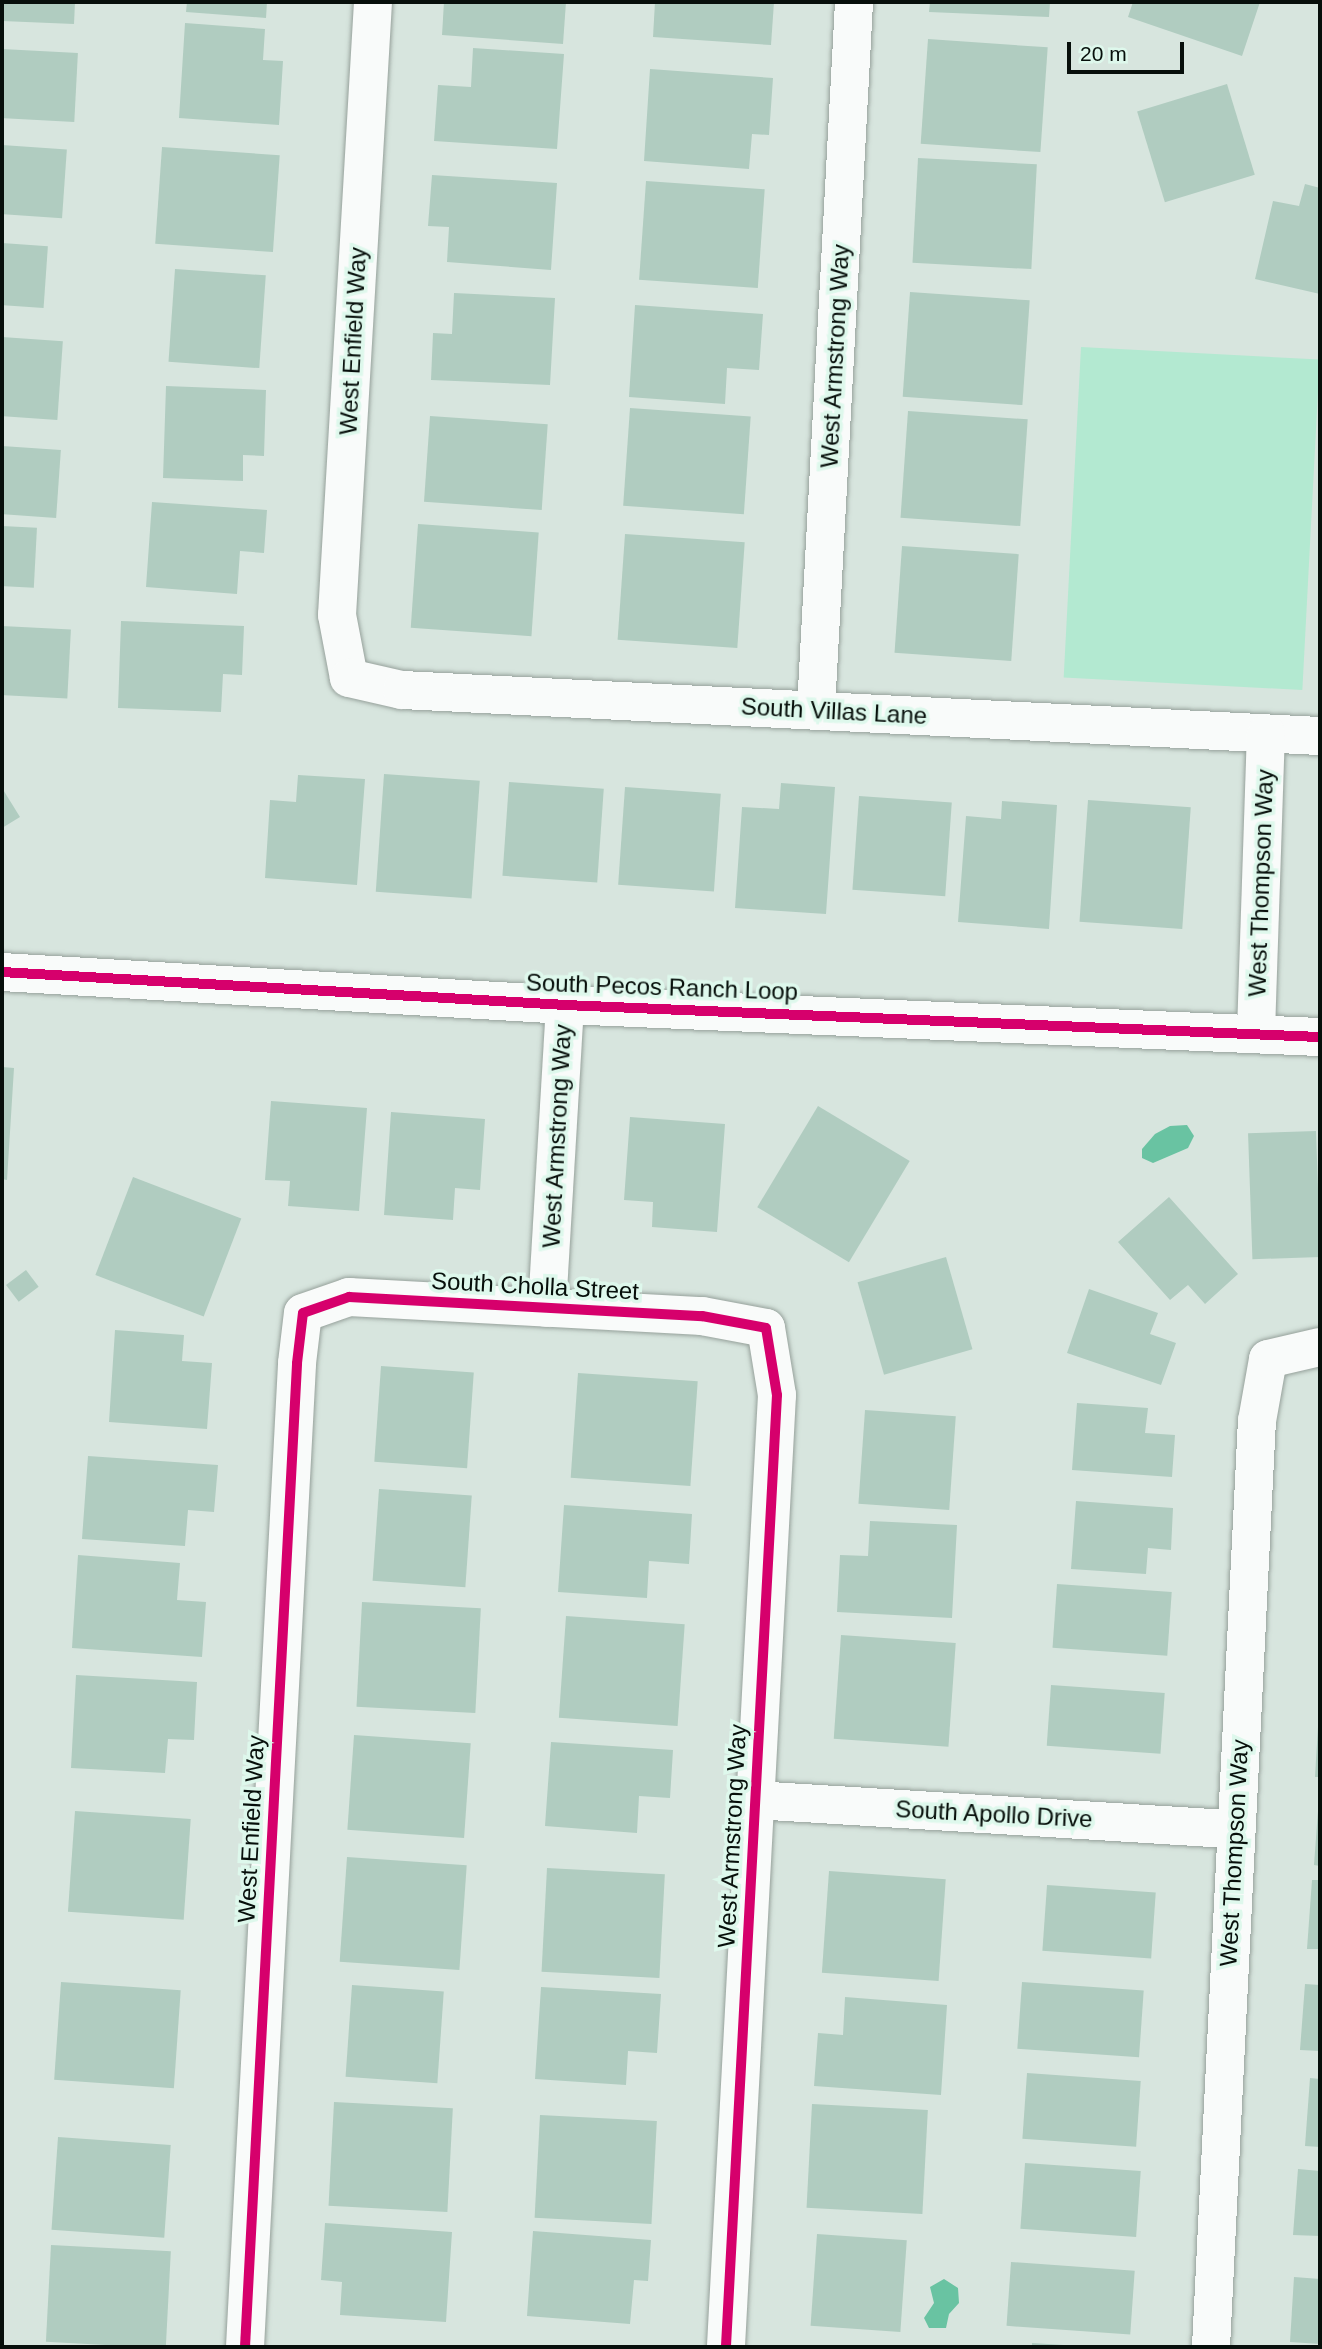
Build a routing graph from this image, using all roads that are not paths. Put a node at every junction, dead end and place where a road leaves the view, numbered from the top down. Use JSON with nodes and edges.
{"nodes":[{"id":1,"x":373,"y":2,"type":"edge"},
{"id":2,"x":854,"y":2,"type":"edge"},
{"id":3,"x":349,"y":678,"type":"joint"},
{"id":4,"x":816,"y":709,"type":"junction"},
{"id":5,"x":1266,"y":734,"type":"junction"},
{"id":6,"x":1320,"y":736,"type":"edge"},
{"id":7,"x":2,"y":972,"type":"edge"},
{"id":8,"x":565,"y":1005,"type":"junction"},
{"id":9,"x":1256,"y":1032,"type":"junction"},
{"id":10,"x":1320,"y":1037,"type":"edge"},
{"id":11,"x":547,"y":1308,"type":"junction"},
{"id":12,"x":303,"y":1313,"type":"joint"},
{"id":13,"x":766,"y":1328,"type":"joint"},
{"id":14,"x":1320,"y":1346,"type":"edge"},
{"id":15,"x":754,"y":1800,"type":"junction"},
{"id":16,"x":1234,"y":1829,"type":"junction"},
{"id":17,"x":245,"y":2347,"type":"edge"},
{"id":18,"x":726,"y":2347,"type":"edge"},
{"id":19,"x":1211,"y":2347,"type":"edge"}],
"edges":[{"from":1,"to":3,"type":"street","name":"West Enfield Way"},
{"from":2,"to":4,"type":"street","name":"West Armstrong Way"},
{"from":3,"to":4,"type":"street","name":"South Villas Lane"},
{"from":4,"to":5,"type":"street","name":"South Villas Lane"},
{"from":5,"to":6,"type":"street","name":"South Villas Lane"},
{"from":5,"to":9,"type":"street","name":"West Thompson Way"},
{"from":7,"to":8,"type":"street","name":"South Pecos Ranch Loop"},
{"from":8,"to":9,"type":"street","name":"South Pecos Ranch Loop"},
{"from":8,"to":11,"type":"street","name":"West Armstrong Way"},
{"from":9,"to":10,"type":"street","name":"South Pecos Ranch Loop"},
{"from":11,"to":12,"type":"street","name":"South Cholla Street"},
{"from":11,"to":13,"type":"street","name":"South Cholla Street"},
{"from":12,"to":17,"type":"street","name":"West Enfield Way"},
{"from":13,"to":15,"type":"street","name":"West Armstrong Way"},
{"from":14,"to":16,"type":"street","name":"West Thompson Way"},
{"from":15,"to":16,"type":"street","name":"South Apollo Drive"},
{"from":15,"to":18,"type":"street","name":"West Armstrong Way"},
{"from":16,"to":19,"type":"street","name":"West Thompson Way"}]}
